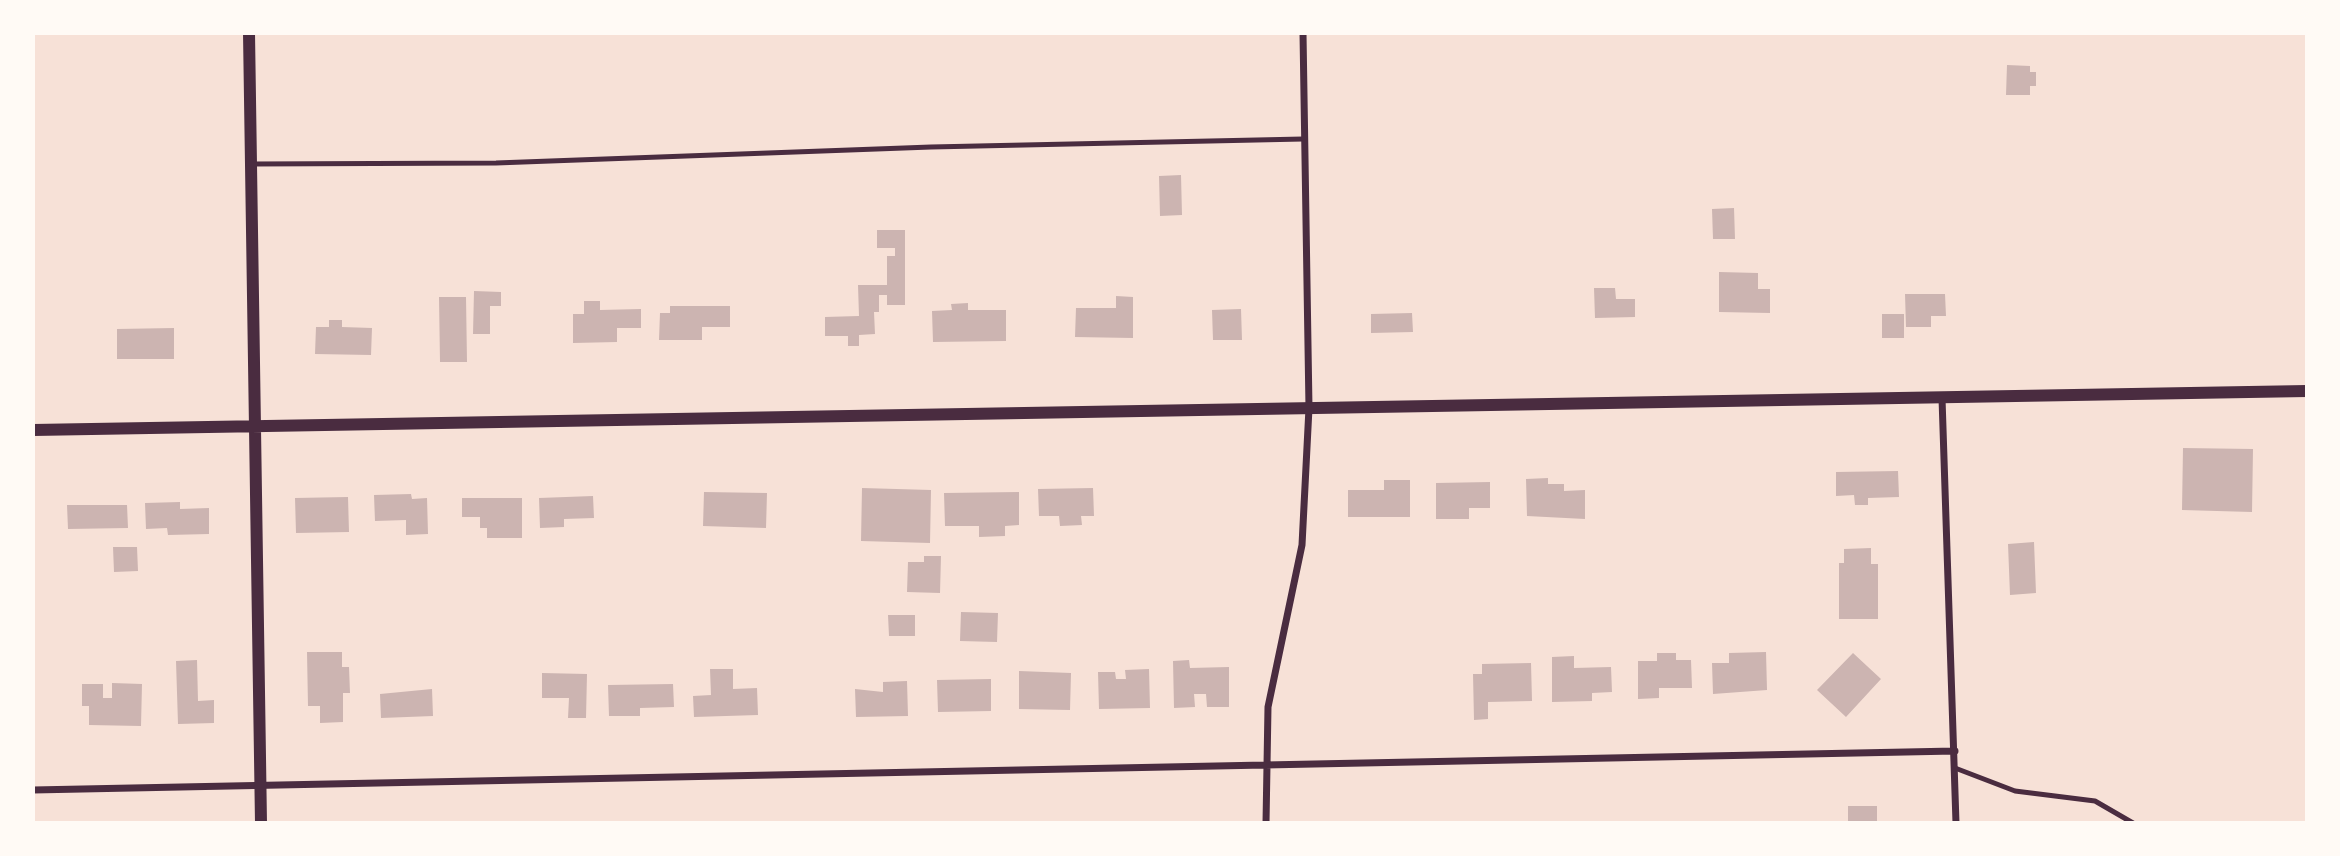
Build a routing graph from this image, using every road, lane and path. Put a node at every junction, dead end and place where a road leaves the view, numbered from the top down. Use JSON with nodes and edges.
{"nodes":[{"id":1,"x":249,"y":33,"type":"edge"},
{"id":2,"x":1303,"y":33,"type":"edge"},
{"id":3,"x":1303,"y":139,"type":"junction"},
{"id":4,"x":250,"y":164,"type":"junction"},
{"id":5,"x":2307,"y":391,"type":"edge"},
{"id":6,"x":1942,"y":398,"type":"junction"},
{"id":7,"x":1308,"y":408,"type":"junction"},
{"id":8,"x":256,"y":426,"type":"junction"},
{"id":9,"x":33,"y":430,"type":"edge"},
{"id":10,"x":1955,"y":751,"type":"junction"},
{"id":11,"x":1266,"y":763,"type":"junction"},
{"id":12,"x":1955,"y":768,"type":"junction"},
{"id":13,"x":261,"y":784,"type":"junction"},
{"id":14,"x":33,"y":790,"type":"edge"},
{"id":15,"x":261,"y":823,"type":"edge"},
{"id":16,"x":1266,"y":823,"type":"edge"},
{"id":17,"x":1956,"y":823,"type":"edge"},
{"id":18,"x":2133,"y":823,"type":"edge"}],
"edges":[{"from":1,"to":4,"type":"street"},
{"from":2,"to":3,"type":"street"},
{"from":3,"to":4,"type":"lane"},
{"from":3,"to":7,"type":"street"},
{"from":4,"to":8,"type":"street"},
{"from":5,"to":6,"type":"street"},
{"from":6,"to":7,"type":"street"},
{"from":6,"to":10,"type":"street"},
{"from":7,"to":8,"type":"street"},
{"from":7,"to":11,"type":"street"},
{"from":8,"to":9,"type":"street"},
{"from":8,"to":13,"type":"street"},
{"from":10,"to":11,"type":"street"},
{"from":10,"to":12,"type":"street"},
{"from":11,"to":13,"type":"street"},
{"from":11,"to":16,"type":"street"},
{"from":12,"to":17,"type":"street"},
{"from":12,"to":18,"type":"lane"},
{"from":13,"to":14,"type":"street"},
{"from":13,"to":15,"type":"street"}]}
